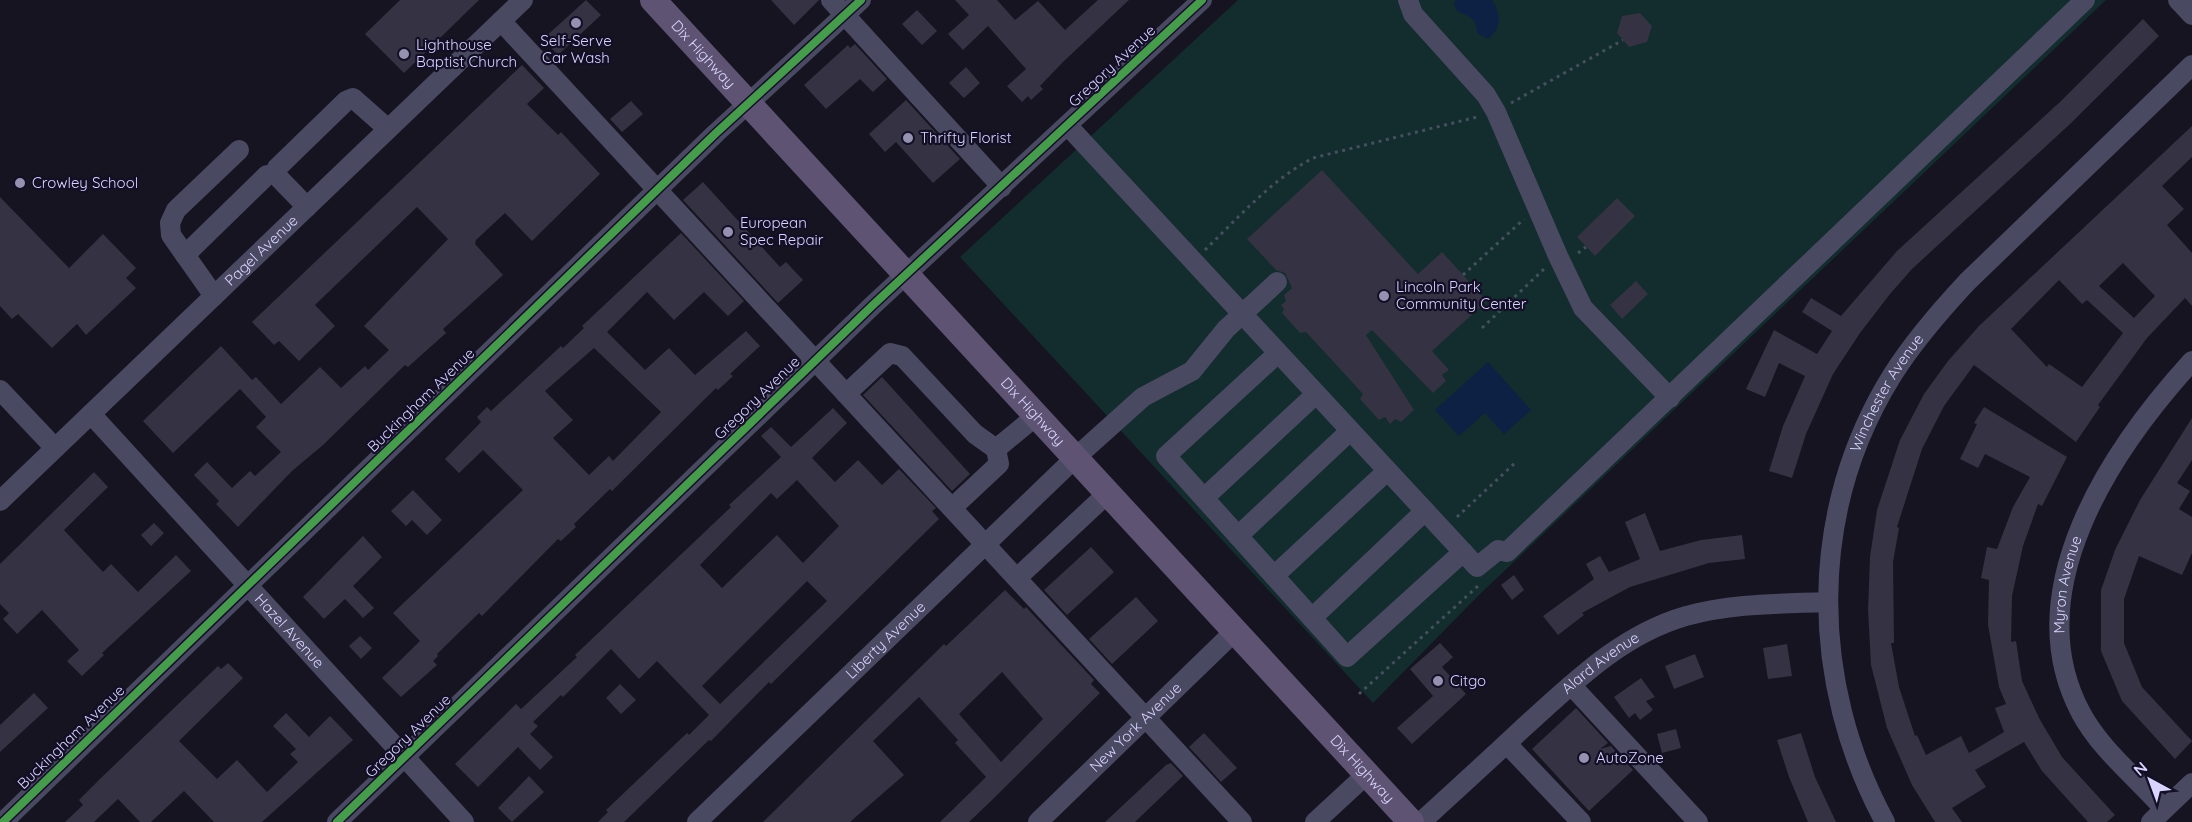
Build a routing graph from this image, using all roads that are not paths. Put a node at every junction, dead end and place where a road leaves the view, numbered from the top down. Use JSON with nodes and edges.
{"nodes":[{"id":1,"x":523,"y":0,"type":"edge"},
{"id":2,"x":654,"y":0,"type":"edge"},
{"id":3,"x":831,"y":0,"type":"edge"},
{"id":4,"x":861,"y":0,"type":"edge"},
{"id":5,"x":1202,"y":0,"type":"edge"},
{"id":6,"x":1408,"y":0,"type":"edge"},
{"id":7,"x":2085,"y":0,"type":"edge"},
{"id":8,"x":2178,"y":0,"type":"edge"},
{"id":9,"x":845,"y":15,"type":"junction"},
{"id":10,"x":2192,"y":15,"type":"edge"},
{"id":11,"x":501,"y":21,"type":"junction"},
{"id":12,"x":2192,"y":64,"type":"edge"},
{"id":13,"x":750,"y":104,"type":"junction"},
{"id":14,"x":1068,"y":126,"type":"junction"},
{"id":15,"x":388,"y":129,"type":"junction"},
{"id":16,"x":239,"y":150,"type":"dead end"},
{"id":17,"x":267,"y":175,"type":"dead end"},
{"id":18,"x":1002,"y":187,"type":"junction"},
{"id":19,"x":658,"y":190,"type":"junction"},
{"id":20,"x":307,"y":207,"type":"junction"},
{"id":21,"x":185,"y":255,"type":"junction"},
{"id":22,"x":907,"y":275,"type":"junction"},
{"id":23,"x":1277,"y":282,"type":"dead end"},
{"id":24,"x":214,"y":296,"type":"junction"},
{"id":25,"x":1242,"y":314,"type":"junction"},
{"id":26,"x":1278,"y":353,"type":"junction"},
{"id":27,"x":815,"y":360,"type":"junction"},
{"id":28,"x":2192,"y":361,"type":"edge"},
{"id":29,"x":0,"y":390,"type":"edge"},
{"id":30,"x":846,"y":394,"type":"junction"},
{"id":31,"x":1316,"y":394,"type":"junction"},
{"id":32,"x":1670,"y":398,"type":"junction"},
{"id":33,"x":92,"y":414,"type":"junction"},
{"id":34,"x":1036,"y":416,"type":"junction"},
{"id":35,"x":1350,"y":431,"type":"junction"},
{"id":36,"x":55,"y":448,"type":"junction"},
{"id":37,"x":996,"y":449,"type":"junction"},
{"id":38,"x":1075,"y":458,"type":"junction"},
{"id":39,"x":1387,"y":471,"type":"junction"},
{"id":40,"x":1108,"y":493,"type":"junction"},
{"id":41,"x":1204,"y":498,"type":"junction"},
{"id":42,"x":0,"y":501,"type":"edge"},
{"id":43,"x":952,"y":508,"type":"junction"},
{"id":44,"x":1425,"y":511,"type":"junction"},
{"id":45,"x":1238,"y":536,"type":"junction"},
{"id":46,"x":985,"y":544,"type":"junction"},
{"id":47,"x":1462,"y":552,"type":"junction"},
{"id":48,"x":1274,"y":576,"type":"junction"},
{"id":49,"x":1017,"y":578,"type":"junction"},
{"id":50,"x":248,"y":586,"type":"junction"},
{"id":51,"x":1827,"y":602,"type":"junction"},
{"id":52,"x":1312,"y":618,"type":"junction"},
{"id":53,"x":1235,"y":631,"type":"junction"},
{"id":54,"x":1571,"y":685,"type":"junction"},
{"id":55,"x":1146,"y":718,"type":"junction"},
{"id":56,"x":1507,"y":744,"type":"junction"},
{"id":57,"x":405,"y":758,"type":"junction"},
{"id":58,"x":1367,"y":774,"type":"junction"},
{"id":59,"x":2192,"y":783,"type":"edge"},
{"id":60,"x":2158,"y":816,"type":"edge"},
{"id":61,"x":3,"y":822,"type":"edge"},
{"id":62,"x":337,"y":822,"type":"edge"},
{"id":63,"x":464,"y":822,"type":"edge"},
{"id":64,"x":697,"y":822,"type":"edge"},
{"id":65,"x":1038,"y":822,"type":"edge"},
{"id":66,"x":1242,"y":822,"type":"edge"},
{"id":67,"x":1315,"y":822,"type":"edge"},
{"id":68,"x":1411,"y":822,"type":"edge"},
{"id":69,"x":1421,"y":822,"type":"edge"},
{"id":70,"x":1581,"y":822,"type":"edge"},
{"id":71,"x":1698,"y":822,"type":"edge"},
{"id":72,"x":1885,"y":822,"type":"edge"}],
"edges":[{"from":1,"to":11,"type":"street","name":"Pagel Avenue"},
{"from":2,"to":13,"type":"main road","name":"Dix Highway"},
{"from":3,"to":9,"type":"street"},
{"from":4,"to":9,"type":"street","name":"Buckingham Avenue"},
{"from":5,"to":14,"type":"street","name":"Gregory Avenue"},
{"from":6,"to":32,"type":"street"},
{"from":7,"to":32,"type":"street"},
{"from":8,"to":10,"type":"street"},
{"from":9,"to":13,"type":"street","name":"Buckingham Avenue"},
{"from":9,"to":18,"type":"street"},
{"from":11,"to":15,"type":"street","name":"Pagel Avenue"},
{"from":11,"to":19,"type":"street"},
{"from":12,"to":51,"type":"street","name":"Winchester Avenue"},
{"from":13,"to":19,"type":"street","name":"Buckingham Avenue"},
{"from":13,"to":22,"type":"main road","name":"Dix Highway"},
{"from":14,"to":18,"type":"street","name":"Gregory Avenue"},
{"from":14,"to":25,"type":"street"},
{"from":15,"to":20,"type":"street","name":"Pagel Avenue"},
{"from":15,"to":20,"type":"street"},
{"from":16,"to":21,"type":"street"},
{"from":17,"to":21,"type":"street"},
{"from":18,"to":22,"type":"street","name":"Gregory Avenue"},
{"from":19,"to":27,"type":"street"},
{"from":19,"to":50,"type":"street","name":"Buckingham Avenue"},
{"from":20,"to":24,"type":"street","name":"Pagel Avenue"},
{"from":21,"to":24,"type":"street"},
{"from":22,"to":27,"type":"street","name":"Gregory Avenue"},
{"from":22,"to":34,"type":"main road","name":"Dix Highway"},
{"from":23,"to":25,"type":"street","name":"Liberty Avenue"},
{"from":24,"to":33,"type":"street","name":"Pagel Avenue"},
{"from":25,"to":26,"type":"street"},
{"from":25,"to":38,"type":"street","name":"Liberty Avenue"},
{"from":26,"to":31,"type":"street"},
{"from":26,"to":41,"type":"street"},
{"from":27,"to":30,"type":"street"},
{"from":27,"to":57,"type":"street","name":"Gregory Avenue"},
{"from":28,"to":60,"type":"street","name":"Myron Avenue"},
{"from":29,"to":36,"type":"street"},
{"from":30,"to":37,"type":"street"},
{"from":30,"to":43,"type":"street"},
{"from":31,"to":35,"type":"street"},
{"from":31,"to":41,"type":"street"},
{"from":32,"to":47,"type":"street"},
{"from":33,"to":36,"type":"street","name":"Pagel Avenue"},
{"from":33,"to":50,"type":"street","name":"Hazel Avenue"},
{"from":34,"to":37,"type":"street"},
{"from":34,"to":38,"type":"main road","name":"Dix Highway"},
{"from":35,"to":39,"type":"street"},
{"from":35,"to":45,"type":"street"},
{"from":36,"to":42,"type":"street","name":"Pagel Avenue"},
{"from":37,"to":43,"type":"street"},
{"from":38,"to":40,"type":"main road","name":"Dix Highway"},
{"from":38,"to":46,"type":"street","name":"Liberty Avenue"},
{"from":39,"to":44,"type":"street"},
{"from":39,"to":48,"type":"street"},
{"from":40,"to":49,"type":"street"},
{"from":40,"to":53,"type":"main road","name":"Dix Highway"},
{"from":41,"to":45,"type":"street"},
{"from":43,"to":46,"type":"street"},
{"from":44,"to":47,"type":"street"},
{"from":44,"to":52,"type":"street"},
{"from":45,"to":48,"type":"street"},
{"from":46,"to":49,"type":"street"},
{"from":46,"to":64,"type":"street","name":"Liberty Avenue"},
{"from":47,"to":52,"type":"street"},
{"from":48,"to":52,"type":"street"},
{"from":49,"to":55,"type":"street"},
{"from":50,"to":57,"type":"street","name":"Hazel Avenue"},
{"from":50,"to":61,"type":"street","name":"Buckingham Avenue"},
{"from":51,"to":54,"type":"street","name":"Alard Avenue"},
{"from":51,"to":72,"type":"street","name":"Winchester Avenue"},
{"from":53,"to":55,"type":"street","name":"New York Avenue"},
{"from":53,"to":58,"type":"main road","name":"Dix Highway"},
{"from":54,"to":56,"type":"street","name":"Alard Avenue"},
{"from":54,"to":71,"type":"street"},
{"from":55,"to":65,"type":"street","name":"New York Avenue"},
{"from":55,"to":66,"type":"street"},
{"from":56,"to":69,"type":"street","name":"Alard Avenue"},
{"from":56,"to":70,"type":"street"},
{"from":57,"to":62,"type":"street","name":"Gregory Avenue"},
{"from":57,"to":63,"type":"street","name":"Hazel Avenue"},
{"from":58,"to":67,"type":"street"},
{"from":58,"to":68,"type":"main road","name":"Dix Highway"},
{"from":59,"to":60,"type":"street"}]}
